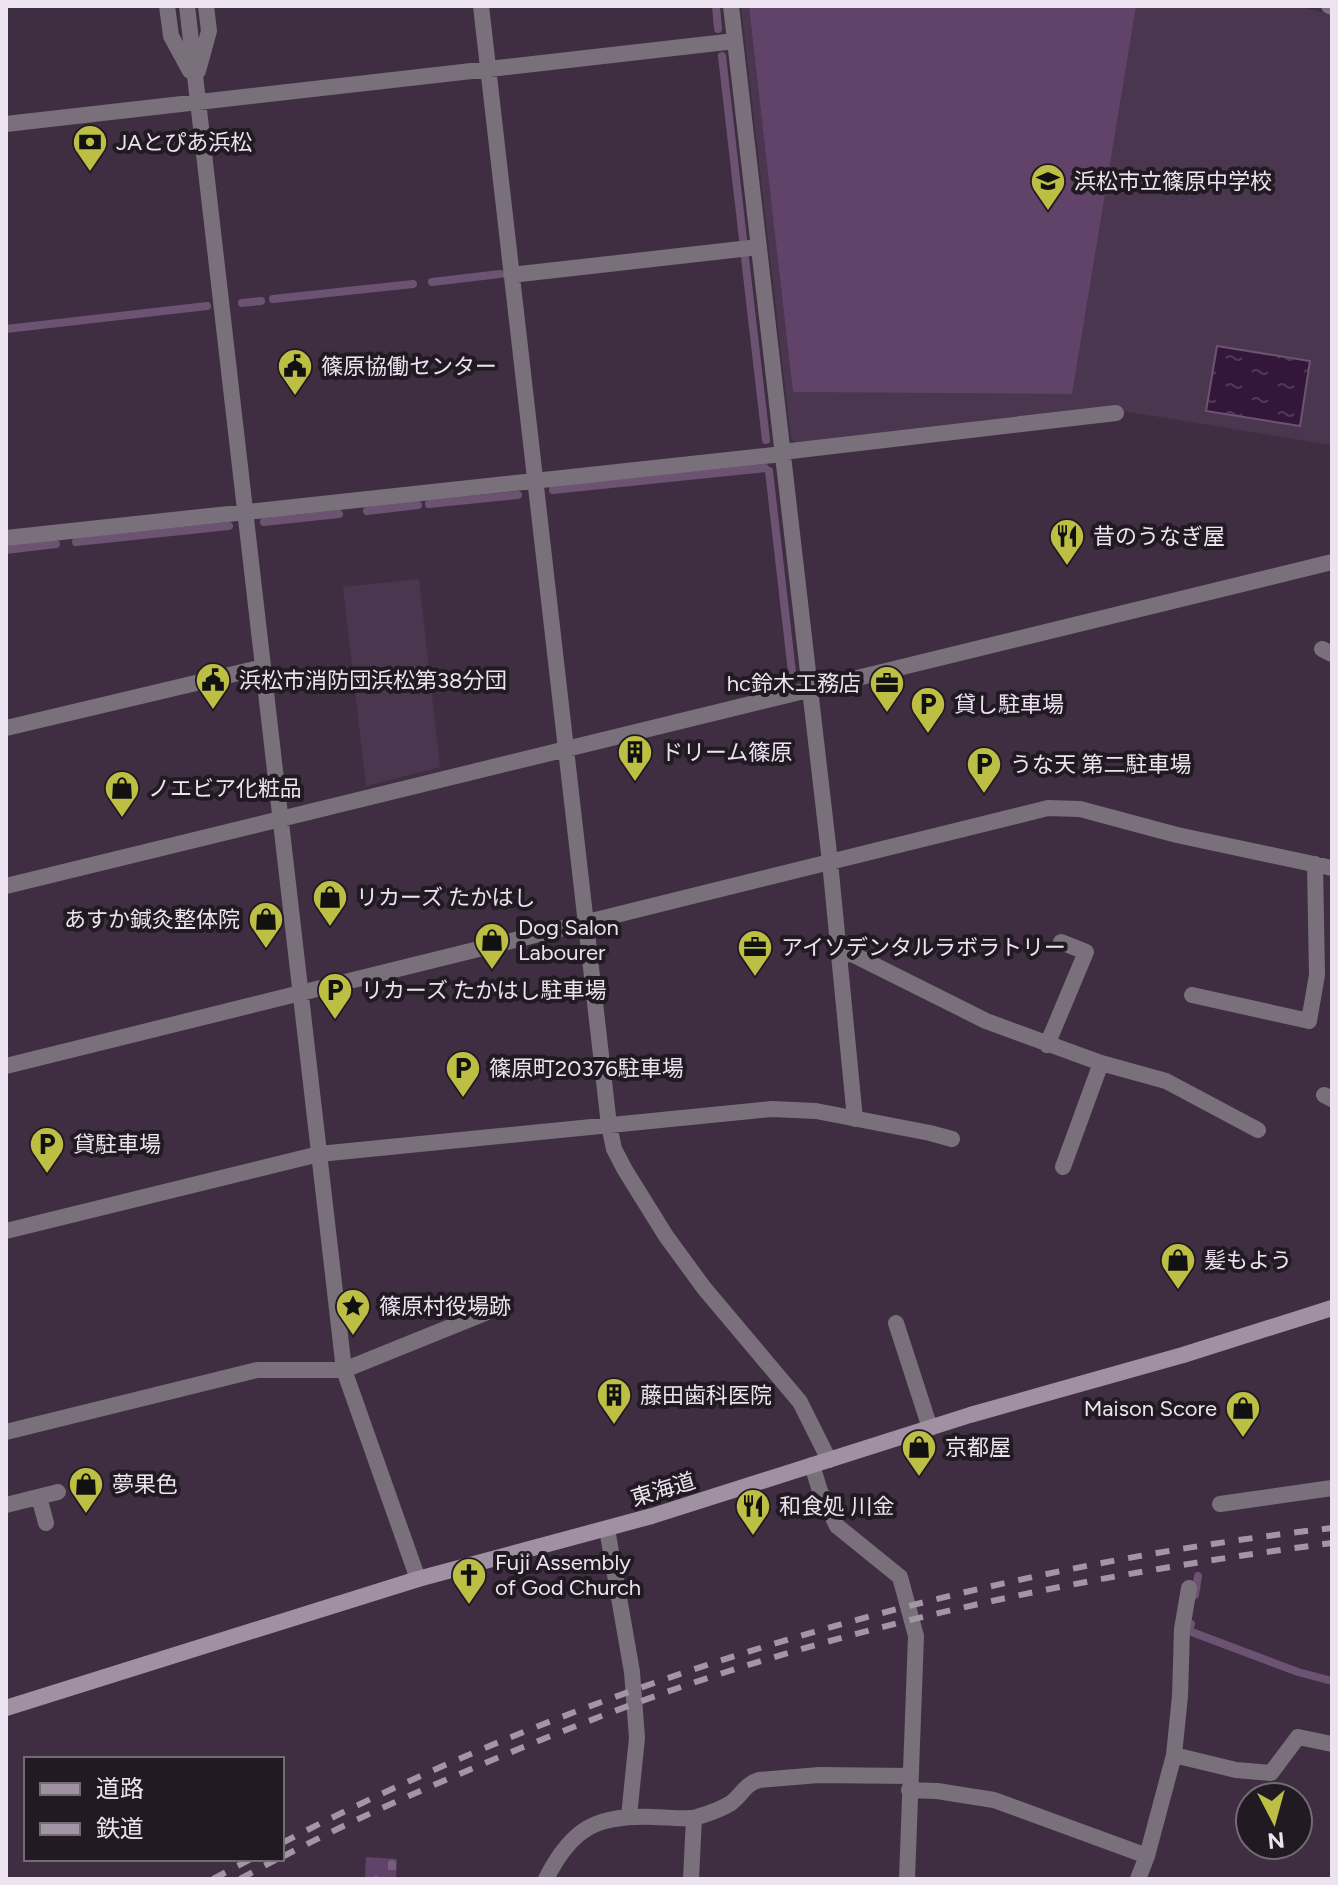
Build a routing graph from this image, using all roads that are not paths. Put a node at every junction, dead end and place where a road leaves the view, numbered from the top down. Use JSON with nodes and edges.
{"nodes":[{"id":1,"x":167,"y":6,"type":"edge"},
{"id":2,"x":187,"y":6,"type":"edge"},
{"id":3,"x":206,"y":6,"type":"edge"},
{"id":4,"x":481,"y":6,"type":"edge"},
{"id":5,"x":731,"y":6,"type":"edge"},
{"id":6,"x":735,"y":41,"type":"junction"},
{"id":7,"x":488,"y":69,"type":"junction"},
{"id":8,"x":195,"y":79,"type":"junction"},
{"id":9,"x":198,"y":102,"type":"junction"},
{"id":10,"x":6,"y":124,"type":"edge"},
{"id":11,"x":759,"y":247,"type":"junction"},
{"id":12,"x":511,"y":275,"type":"junction"},
{"id":13,"x":1116,"y":413,"type":"dead end"},
{"id":14,"x":782,"y":453,"type":"junction"},
{"id":15,"x":534,"y":481,"type":"junction"},
{"id":16,"x":245,"y":512,"type":"junction"},
{"id":17,"x":6,"y":538,"type":"edge"},
{"id":18,"x":1332,"y":562,"type":"edge"},
{"id":19,"x":263,"y":667,"type":"junction"},
{"id":20,"x":810,"y":689,"type":"junction"},
{"id":21,"x":6,"y":728,"type":"edge"},
{"id":22,"x":566,"y":749,"type":"junction"},
{"id":23,"x":280,"y":819,"type":"junction"},
{"id":24,"x":830,"y":862,"type":"junction"},
{"id":25,"x":1324,"y":866,"type":"edge"},
{"id":26,"x":6,"y":886,"type":"edge"},
{"id":27,"x":586,"y":921,"type":"junction"},
{"id":28,"x":1061,"y":942,"type":"dead end"},
{"id":29,"x":839,"y":955,"type":"junction"},
{"id":30,"x":300,"y":992,"type":"junction"},
{"id":31,"x":1192,"y":995,"type":"dead end"},
{"id":32,"x":1047,"y":1045,"type":"junction"},
{"id":33,"x":1101,"y":1063,"type":"junction"},
{"id":34,"x":6,"y":1066,"type":"edge"},
{"id":35,"x":855,"y":1119,"type":"junction"},
{"id":36,"x":609,"y":1125,"type":"junction"},
{"id":37,"x":1258,"y":1130,"type":"dead end"},
{"id":38,"x":952,"y":1139,"type":"dead end"},
{"id":39,"x":319,"y":1154,"type":"junction"},
{"id":40,"x":1063,"y":1167,"type":"dead end"},
{"id":41,"x":6,"y":1231,"type":"edge"},
{"id":42,"x":1332,"y":1308,"type":"edge"},
{"id":43,"x":485,"y":1313,"type":"dead end"},
{"id":44,"x":896,"y":1323,"type":"dead end"},
{"id":45,"x":344,"y":1370,"type":"junction"},
{"id":46,"x":930,"y":1428,"type":"junction"},
{"id":47,"x":6,"y":1432,"type":"edge"},
{"id":48,"x":829,"y":1460,"type":"junction"},
{"id":49,"x":812,"y":1465,"type":"junction"},
{"id":50,"x":1332,"y":1488,"type":"edge"},
{"id":51,"x":58,"y":1492,"type":"dead end"},
{"id":52,"x":39,"y":1497,"type":"junction"},
{"id":53,"x":1220,"y":1504,"type":"dead end"},
{"id":54,"x":6,"y":1505,"type":"edge"},
{"id":55,"x":46,"y":1523,"type":"dead end"},
{"id":56,"x":607,"y":1529,"type":"junction"},
{"id":57,"x":418,"y":1579,"type":"junction"},
{"id":58,"x":1189,"y":1588,"type":"dead end"},
{"id":59,"x":6,"y":1708,"type":"edge"},
{"id":60,"x":1332,"y":1744,"type":"edge"},
{"id":61,"x":1174,"y":1755,"type":"junction"},
{"id":62,"x":909,"y":1783,"type":"junction"},
{"id":63,"x":629,"y":1816,"type":"junction"},
{"id":64,"x":694,"y":1818,"type":"junction"},
{"id":65,"x":1147,"y":1856,"type":"junction"},
{"id":66,"x":546,"y":1879,"type":"edge"},
{"id":67,"x":691,"y":1879,"type":"edge"},
{"id":68,"x":907,"y":1879,"type":"edge"},
{"id":69,"x":1138,"y":1879,"type":"edge"}],
"edges":[{"from":1,"to":8,"type":"street"},
{"from":2,"to":8,"type":"street"},
{"from":3,"to":8,"type":"street"},
{"from":4,"to":7,"type":"street"},
{"from":5,"to":6,"type":"street"},
{"from":6,"to":7,"type":"street"},
{"from":6,"to":11,"type":"street"},
{"from":7,"to":9,"type":"street"},
{"from":7,"to":12,"type":"street"},
{"from":8,"to":9,"type":"street"},
{"from":9,"to":10,"type":"street"},
{"from":9,"to":16,"type":"street"},
{"from":11,"to":12,"type":"street"},
{"from":11,"to":14,"type":"street"},
{"from":12,"to":15,"type":"street"},
{"from":13,"to":14,"type":"street"},
{"from":14,"to":15,"type":"street"},
{"from":14,"to":20,"type":"street"},
{"from":15,"to":16,"type":"street"},
{"from":15,"to":22,"type":"street"},
{"from":16,"to":17,"type":"street"},
{"from":16,"to":19,"type":"street"},
{"from":18,"to":20,"type":"street"},
{"from":19,"to":21,"type":"street"},
{"from":19,"to":23,"type":"street"},
{"from":20,"to":22,"type":"street"},
{"from":20,"to":24,"type":"street"},
{"from":22,"to":23,"type":"street"},
{"from":22,"to":27,"type":"street"},
{"from":23,"to":26,"type":"street"},
{"from":23,"to":30,"type":"street"},
{"from":24,"to":25,"type":"street"},
{"from":24,"to":27,"type":"street"},
{"from":24,"to":29,"type":"street"},
{"from":25,"to":31,"type":"street"},
{"from":27,"to":30,"type":"street"},
{"from":27,"to":36,"type":"street"},
{"from":28,"to":32,"type":"street"},
{"from":29,"to":32,"type":"street"},
{"from":29,"to":35,"type":"street"},
{"from":30,"to":34,"type":"street"},
{"from":30,"to":39,"type":"street"},
{"from":32,"to":33,"type":"street"},
{"from":33,"to":37,"type":"street"},
{"from":33,"to":40,"type":"street"},
{"from":35,"to":36,"type":"street"},
{"from":35,"to":38,"type":"street"},
{"from":36,"to":39,"type":"street"},
{"from":36,"to":48,"type":"street"},
{"from":39,"to":41,"type":"street"},
{"from":39,"to":45,"type":"street"},
{"from":42,"to":46,"type":"main road","name":"東海道"},
{"from":43,"to":45,"type":"street"},
{"from":44,"to":46,"type":"street"},
{"from":45,"to":47,"type":"street"},
{"from":45,"to":57,"type":"street"},
{"from":46,"to":48,"type":"main road","name":"東海道"},
{"from":48,"to":49,"type":"main road","name":"東海道"},
{"from":49,"to":56,"type":"main road","name":"東海道"},
{"from":49,"to":62,"type":"street"},
{"from":50,"to":53,"type":"street"},
{"from":51,"to":52,"type":"street"},
{"from":52,"to":54,"type":"street"},
{"from":52,"to":55,"type":"street"},
{"from":56,"to":57,"type":"main road","name":"東海道"},
{"from":56,"to":63,"type":"street"},
{"from":57,"to":59,"type":"main road","name":"東海道"},
{"from":58,"to":61,"type":"street"},
{"from":60,"to":61,"type":"street"},
{"from":61,"to":65,"type":"street"},
{"from":62,"to":64,"type":"street"},
{"from":62,"to":65,"type":"street"},
{"from":62,"to":68,"type":"street"},
{"from":63,"to":64,"type":"street"},
{"from":63,"to":66,"type":"street"},
{"from":64,"to":67,"type":"street"},
{"from":65,"to":69,"type":"street"}]}
